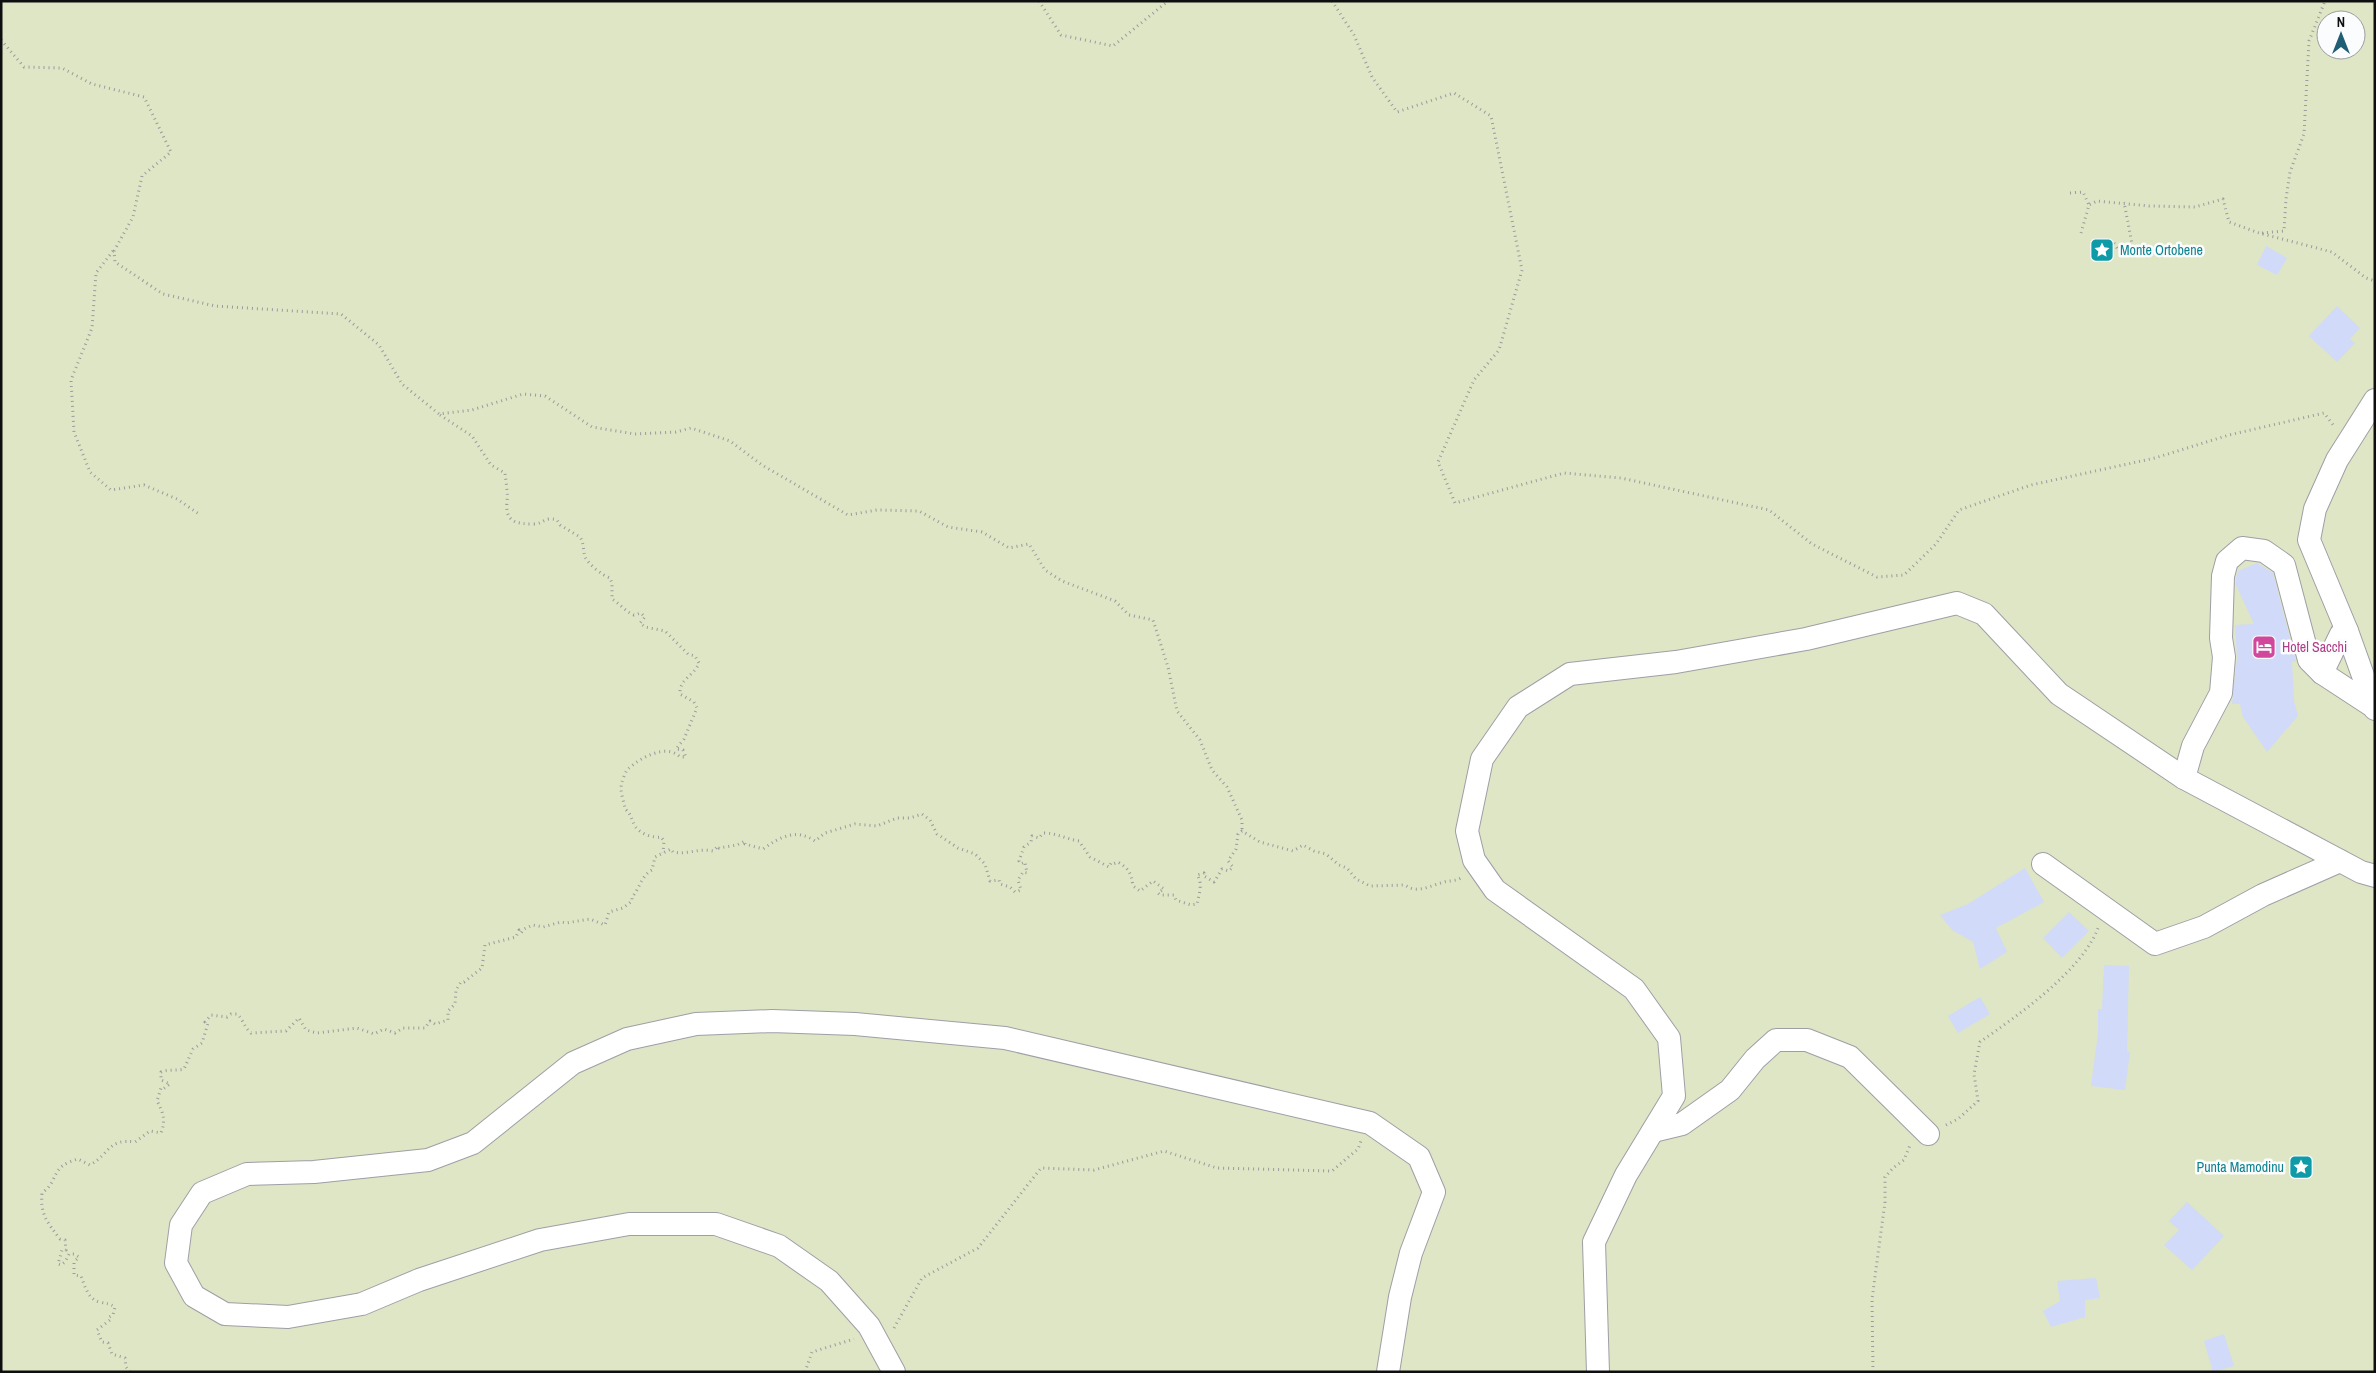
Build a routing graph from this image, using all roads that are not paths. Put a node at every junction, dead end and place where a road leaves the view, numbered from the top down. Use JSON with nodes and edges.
{"nodes":[{"id":1,"x":2375,"y":400,"type":"edge"},
{"id":2,"x":2347,"y":631,"type":"junction"},
{"id":3,"x":2322,"y":673,"type":"junction"},
{"id":4,"x":2374,"y":708,"type":"edge"},
{"id":5,"x":2184,"y":778,"type":"junction"},
{"id":6,"x":2340,"y":861,"type":"junction"},
{"id":7,"x":2043,"y":864,"type":"dead end"},
{"id":8,"x":2375,"y":876,"type":"edge"},
{"id":9,"x":1653,"y":1131,"type":"junction"},
{"id":10,"x":1928,"y":1134,"type":"road end"},
{"id":11,"x":894,"y":1372,"type":"edge"},
{"id":12,"x":1388,"y":1372,"type":"edge"},
{"id":13,"x":1598,"y":1372,"type":"edge"}],
"edges":[{"from":1,"to":2,"type":"street"},
{"from":2,"to":3,"type":"street"},
{"from":2,"to":4,"type":"street"},
{"from":3,"to":4,"type":"street"},
{"from":3,"to":5,"type":"street"},
{"from":5,"to":6,"type":"street"},
{"from":5,"to":9,"type":"street"},
{"from":6,"to":7,"type":"street"},
{"from":6,"to":8,"type":"street"},
{"from":9,"to":10,"type":"street"},
{"from":9,"to":13,"type":"street"},
{"from":11,"to":12,"type":"street"}]}
